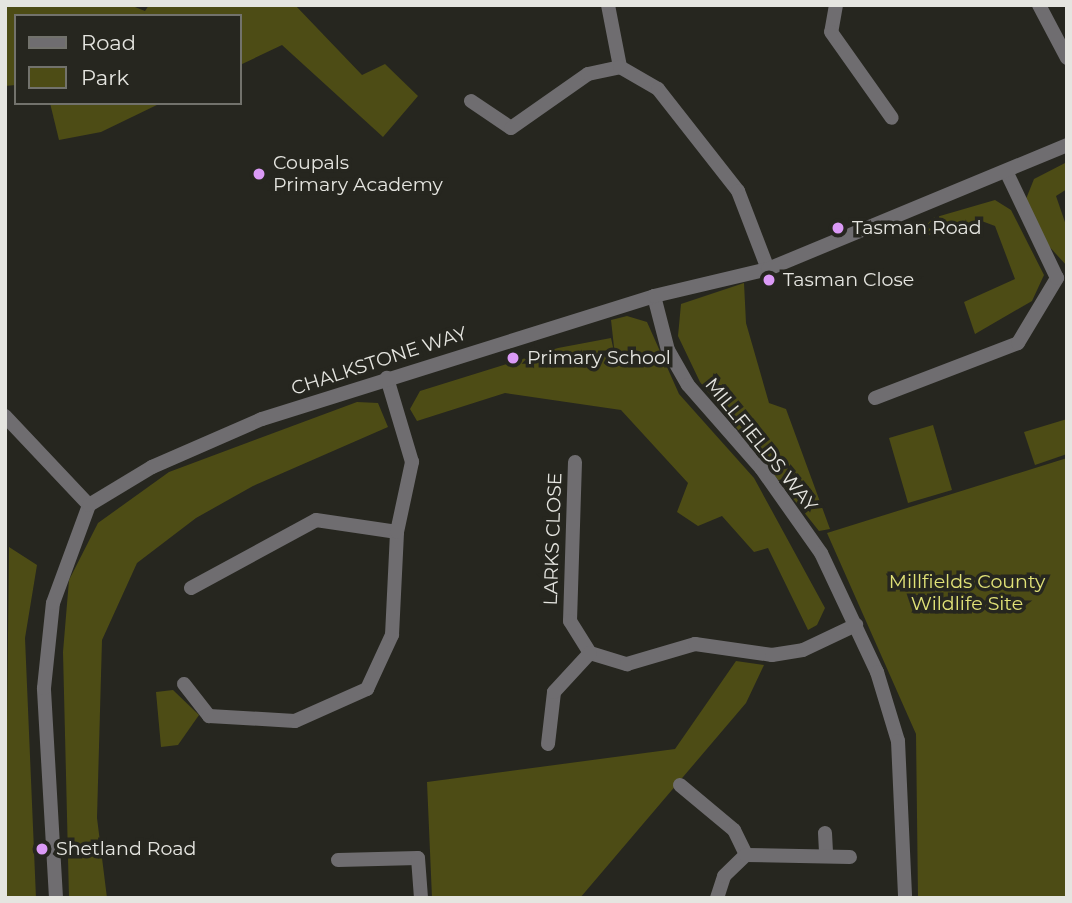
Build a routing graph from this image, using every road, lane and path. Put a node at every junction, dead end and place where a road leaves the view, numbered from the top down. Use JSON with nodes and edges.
{"nodes":[{"id":1,"x":608,"y":5,"type":"edge"},
{"id":2,"x":836,"y":5,"type":"edge"},
{"id":3,"x":1039,"y":5,"type":"edge"},
{"id":4,"x":1067,"y":58,"type":"edge"},
{"id":5,"x":620,"y":67,"type":"junction"},
{"id":6,"x":471,"y":101,"type":"dead end"},
{"id":7,"x":892,"y":118,"type":"dead end"},
{"id":8,"x":1067,"y":145,"type":"edge"},
{"id":9,"x":1007,"y":173,"type":"junction"},
{"id":10,"x":768,"y":269,"type":"junction"},
{"id":11,"x":1062,"y":279,"type":"edge"},
{"id":12,"x":654,"y":296,"type":"junction"},
{"id":13,"x":387,"y":378,"type":"junction"},
{"id":14,"x":876,"y":398,"type":"dead end"},
{"id":15,"x":5,"y":416,"type":"edge"},
{"id":16,"x":575,"y":462,"type":"dead end"},
{"id":17,"x":89,"y":505,"type":"junction"},
{"id":18,"x":397,"y":532,"type":"junction"},
{"id":19,"x":191,"y":588,"type":"dead end"},
{"id":20,"x":856,"y":625,"type":"junction"},
{"id":21,"x":590,"y":653,"type":"junction"},
{"id":22,"x":184,"y":684,"type":"dead end"},
{"id":23,"x":548,"y":744,"type":"dead end"},
{"id":24,"x":680,"y":785,"type":"dead end"},
{"id":25,"x":825,"y":833,"type":"dead end"},
{"id":26,"x":746,"y":855,"type":"junction"},
{"id":27,"x":826,"y":855,"type":"junction"},
{"id":28,"x":850,"y":857,"type":"dead end"},
{"id":29,"x":338,"y":860,"type":"dead end"},
{"id":30,"x":55,"y":898,"type":"edge"},
{"id":31,"x":421,"y":898,"type":"edge"},
{"id":32,"x":717,"y":898,"type":"edge"},
{"id":33,"x":905,"y":898,"type":"edge"}],
"edges":[{"from":1,"to":5,"type":"street"},
{"from":2,"to":7,"type":"street"},
{"from":3,"to":4,"type":"street"},
{"from":5,"to":6,"type":"street"},
{"from":5,"to":10,"type":"street"},
{"from":8,"to":9,"type":"street","name":"CHALKSTONE WAY"},
{"from":9,"to":10,"type":"street","name":"CHALKSTONE WAY"},
{"from":9,"to":11,"type":"street"},
{"from":10,"to":12,"type":"street","name":"CHALKSTONE WAY"},
{"from":11,"to":14,"type":"street"},
{"from":12,"to":13,"type":"street","name":"CHALKSTONE WAY"},
{"from":12,"to":20,"type":"street","name":"MILLFIELDS WAY"},
{"from":13,"to":17,"type":"street","name":"CHALKSTONE WAY"},
{"from":13,"to":18,"type":"street"},
{"from":15,"to":17,"type":"street"},
{"from":16,"to":21,"type":"street","name":"LARKS CLOSE"},
{"from":17,"to":30,"type":"street"},
{"from":18,"to":19,"type":"street"},
{"from":18,"to":22,"type":"street"},
{"from":20,"to":21,"type":"street"},
{"from":20,"to":33,"type":"street","name":"MILLFIELDS WAY"},
{"from":21,"to":23,"type":"street"},
{"from":24,"to":26,"type":"street"},
{"from":25,"to":27,"type":"street"},
{"from":26,"to":27,"type":"street"},
{"from":26,"to":32,"type":"street"},
{"from":27,"to":28,"type":"street"},
{"from":29,"to":31,"type":"street"}]}
